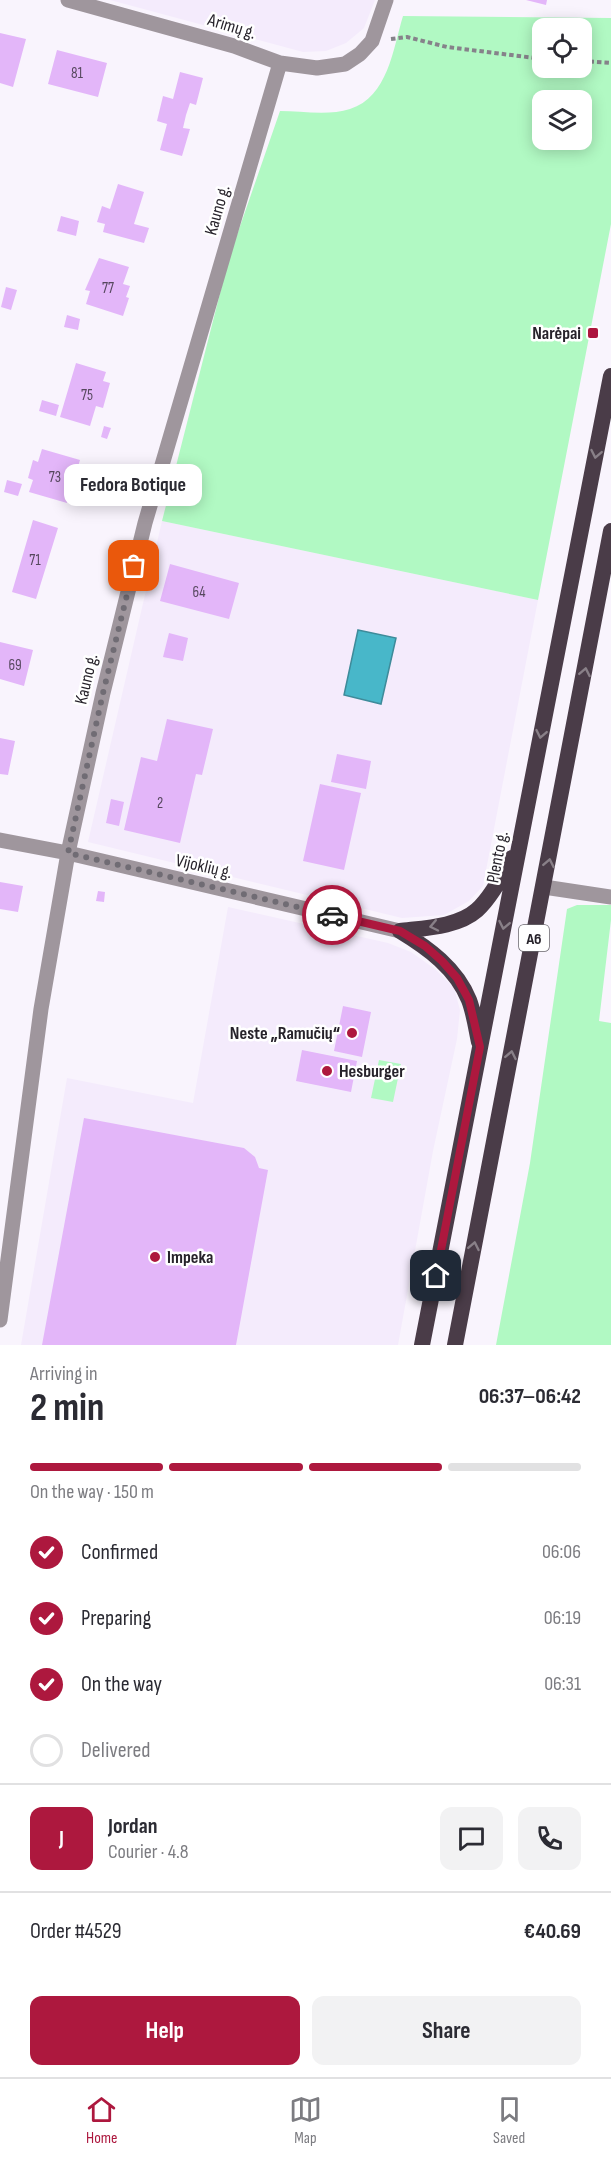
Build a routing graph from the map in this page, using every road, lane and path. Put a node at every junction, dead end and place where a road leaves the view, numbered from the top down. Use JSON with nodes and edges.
{"nodes":[{"id":1,"x":68,"y":0,"type":"edge"},
{"id":2,"x":386,"y":0,"type":"edge"},
{"id":3,"x":372,"y":41,"type":"junction"},
{"id":4,"x":532,"y":58,"type":"edge"},
{"id":5,"x":592,"y":62,"type":"edge"},
{"id":6,"x":280,"y":63,"type":"junction"},
{"id":7,"x":611,"y":63,"type":"edge"},
{"id":8,"x":611,"y":376,"type":"edge"},
{"id":9,"x":611,"y":531,"type":"edge"},
{"id":10,"x":606,"y":590,"type":"edge"},
{"id":11,"x":0,"y":840,"type":"edge"},
{"id":12,"x":519,"y":847,"type":"junction"},
{"id":13,"x":68,"y":853,"type":"junction"},
{"id":14,"x":544,"y":887,"type":"junction"},
{"id":15,"x":611,"y":897,"type":"edge"},
{"id":16,"x":400,"y":931,"type":"junction"},
{"id":17,"x":480,"y":1047,"type":"junction"},
{"id":18,"x":0,"y":1320,"type":"edge"},
{"id":19,"x":422,"y":1345,"type":"edge"},
{"id":20,"x":455,"y":1345,"type":"edge"}],
"edges":[{"from":1,"to":6,"type":"street","name":"Arimų g."},
{"from":2,"to":3,"type":"street"},
{"from":3,"to":4,"type":"path"},
{"from":3,"to":6,"type":"street","name":"Arimų g."},
{"from":5,"to":7,"type":"path"},
{"from":6,"to":13,"type":"street","name":"Kauno g."},
{"from":8,"to":12,"type":"highway","name":"Plento g.","number":"A6","one_way":true},
{"from":9,"to":10,"type":"highway","number":"A6"},
{"from":14,"to":10,"type":"highway","number":"A6","one_way":true},
{"from":11,"to":13,"type":"street","name":"Vijoklių g."},
{"from":12,"to":16,"type":"highway","one_way":true},
{"from":12,"to":17,"type":"highway","name":"Plento g.","number":"A6","one_way":true},
{"from":13,"to":16,"type":"street","name":"Vijoklių g."},
{"from":13,"to":18,"type":"street","name":"Kauno g."},
{"from":14,"to":15,"type":"street"},
{"from":20,"to":14,"type":"highway","number":"A6","one_way":true},
{"from":16,"to":17,"type":"highway"},
{"from":17,"to":19,"type":"highway","name":"Plento g.","number":"A6"}]}
